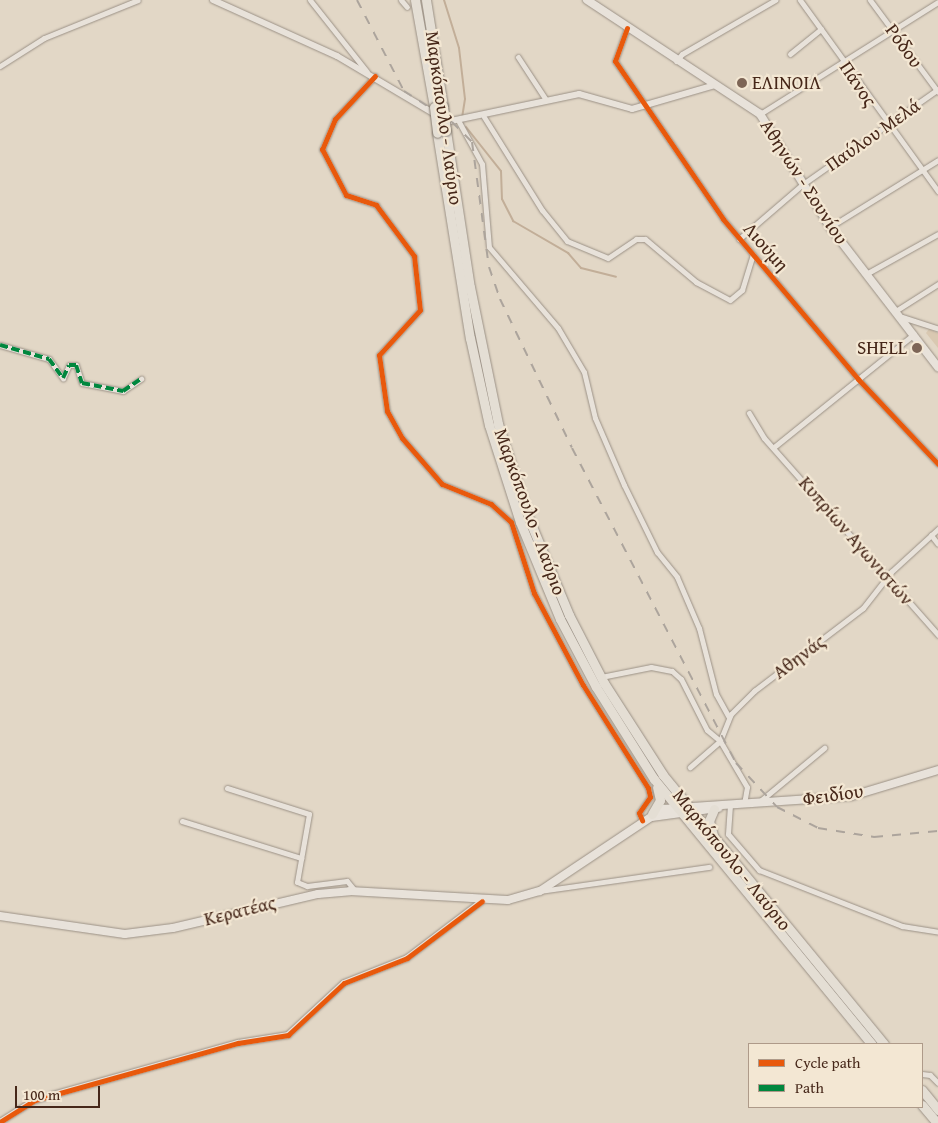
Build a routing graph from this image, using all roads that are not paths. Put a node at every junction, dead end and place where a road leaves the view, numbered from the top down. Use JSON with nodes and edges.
{"nodes":[{"id":1,"x":138,"y":0,"type":"edge"},
{"id":2,"x":213,"y":0,"type":"edge"},
{"id":3,"x":310,"y":0,"type":"edge"},
{"id":4,"x":401,"y":0,"type":"edge"},
{"id":5,"x":415,"y":0,"type":"edge"},
{"id":6,"x":426,"y":0,"type":"edge"},
{"id":7,"x":588,"y":0,"type":"edge"},
{"id":8,"x":774,"y":0,"type":"edge"},
{"id":9,"x":800,"y":0,"type":"edge"},
{"id":10,"x":870,"y":0,"type":"edge"},
{"id":11,"x":938,"y":2,"type":"edge"},
{"id":12,"x":407,"y":8,"type":"dead end"},
{"id":13,"x":627,"y":28,"type":"junction"},
{"id":14,"x":821,"y":29,"type":"junction"},
{"id":15,"x":892,"y":31,"type":"junction"},
{"id":16,"x":790,"y":54,"type":"dead end"},
{"id":17,"x":518,"y":57,"type":"dead end"},
{"id":18,"x":676,"y":61,"type":"junction"},
{"id":19,"x":843,"y":62,"type":"junction"},
{"id":20,"x":0,"y":66,"type":"edge"},
{"id":21,"x":367,"y":72,"type":"junction"},
{"id":22,"x":375,"y":76,"type":"junction"},
{"id":23,"x":715,"y":85,"type":"junction"},
{"id":24,"x":938,"y":90,"type":"edge"},
{"id":25,"x":546,"y":100,"type":"junction"},
{"id":26,"x":646,"y":106,"type":"junction"},
{"id":27,"x":437,"y":109,"type":"junction"},
{"id":28,"x":760,"y":114,"type":"junction"},
{"id":29,"x":484,"y":117,"type":"junction"},
{"id":30,"x":451,"y":121,"type":"dead end"},
{"id":31,"x":459,"y":122,"type":"junction"},
{"id":32,"x":886,"y":124,"type":"junction"},
{"id":33,"x":442,"y":132,"type":"junction"},
{"id":34,"x":938,"y":160,"type":"edge"},
{"id":35,"x":922,"y":170,"type":"junction"},
{"id":36,"x":803,"y":184,"type":"junction"},
{"id":37,"x":938,"y":191,"type":"edge"},
{"id":38,"x":830,"y":227,"type":"junction"},
{"id":39,"x":938,"y":234,"type":"edge"},
{"id":40,"x":739,"y":239,"type":"junction"},
{"id":41,"x":753,"y":255,"type":"junction"},
{"id":42,"x":866,"y":274,"type":"junction"},
{"id":43,"x":938,"y":284,"type":"edge"},
{"id":44,"x":896,"y":310,"type":"junction"},
{"id":45,"x":902,"y":317,"type":"junction"},
{"id":46,"x":938,"y":329,"type":"edge"},
{"id":47,"x":914,"y":334,"type":"junction"},
{"id":48,"x":0,"y":344,"type":"edge"},
{"id":49,"x":937,"y":362,"type":"edge"},
{"id":50,"x":141,"y":379,"type":"dead end"},
{"id":51,"x":858,"y":379,"type":"junction"},
{"id":52,"x":749,"y":413,"type":"dead end"},
{"id":53,"x":774,"y":448,"type":"junction"},
{"id":54,"x":938,"y":464,"type":"edge"},
{"id":55,"x":938,"y":529,"type":"edge"},
{"id":56,"x":931,"y":536,"type":"junction"},
{"id":57,"x":938,"y":544,"type":"edge"},
{"id":58,"x":888,"y":578,"type":"junction"},
{"id":59,"x":938,"y":635,"type":"edge"},
{"id":60,"x":601,"y":677,"type":"junction"},
{"id":61,"x":729,"y":717,"type":"junction"},
{"id":62,"x":720,"y":741,"type":"junction"},
{"id":63,"x":824,"y":748,"type":"dead end"},
{"id":64,"x":690,"y":767,"type":"dead end"},
{"id":65,"x":938,"y":770,"type":"edge"},
{"id":66,"x":654,"y":779,"type":"junction"},
{"id":67,"x":226,"y":788,"type":"dead end"},
{"id":68,"x":758,"y":803,"type":"junction"},
{"id":69,"x":686,"y":804,"type":"junction"},
{"id":70,"x":744,"y":804,"type":"junction"},
{"id":71,"x":727,"y":805,"type":"junction"},
{"id":72,"x":678,"y":810,"type":"junction"},
{"id":73,"x":714,"y":810,"type":"junction"},
{"id":74,"x":692,"y":812,"type":"junction"},
{"id":75,"x":652,"y":814,"type":"junction"},
{"id":76,"x":642,"y":820,"type":"junction"},
{"id":77,"x":182,"y":821,"type":"dead end"},
{"id":78,"x":716,"y":842,"type":"junction"},
{"id":79,"x":301,"y":858,"type":"junction"},
{"id":80,"x":709,"y":867,"type":"dead end"},
{"id":81,"x":356,"y":892,"type":"junction"},
{"id":82,"x":540,"y":892,"type":"junction"},
{"id":83,"x":482,"y":901,"type":"junction"},
{"id":84,"x":0,"y":916,"type":"edge"},
{"id":85,"x":938,"y":932,"type":"edge"},
{"id":86,"x":871,"y":1043,"type":"edge"},
{"id":87,"x":883,"y":1043,"type":"edge"},
{"id":88,"x":923,"y":1074,"type":"edge"},
{"id":89,"x":938,"y":1083,"type":"edge"},
{"id":90,"x":923,"y":1091,"type":"edge"},
{"id":91,"x":923,"y":1105,"type":"edge"},
{"id":92,"x":938,"y":1110,"type":"edge"},
{"id":93,"x":0,"y":1122,"type":"edge"},
{"id":94,"x":937,"y":1123,"type":"edge"}],
"edges":[{"from":1,"to":20,"type":"street"},
{"from":2,"to":21,"type":"street"},
{"from":3,"to":21,"type":"street"},
{"from":4,"to":12,"type":"street"},
{"from":5,"to":27,"type":"highway","name":"Μαρκόπουλο - Λαύριο"},
{"from":6,"to":27,"type":"highway","name":"Μαρκόπουλο - Λαύριο"},
{"from":7,"to":13,"type":"main road","name":"Αθηνών - Σουνίου"},
{"from":8,"to":18,"type":"street"},
{"from":9,"to":14,"type":"street","name":"Πάνος"},
{"from":10,"to":15,"type":"street","name":"Ρόδου"},
{"from":11,"to":15,"type":"street"},
{"from":13,"to":18,"type":"main road","name":"Αθηνών - Σουνίου"},
{"from":13,"to":26,"type":"street","name":"Λιούμη"},
{"from":14,"to":16,"type":"street"},
{"from":14,"to":19,"type":"street","name":"Πάνος"},
{"from":15,"to":19,"type":"street"},
{"from":15,"to":24,"type":"street","name":"Ρόδου"},
{"from":17,"to":25,"type":"street"},
{"from":18,"to":23,"type":"main road","name":"Αθηνών - Σουνίου"},
{"from":19,"to":28,"type":"street"},
{"from":19,"to":32,"type":"street","name":"Πάνος"},
{"from":21,"to":22,"type":"street"},
{"from":22,"to":27,"type":"street"},
{"from":22,"to":76,"type":"street"},
{"from":23,"to":26,"type":"street"},
{"from":23,"to":28,"type":"main road","name":"Αθηνών - Σουνίου"},
{"from":24,"to":32,"type":"street","name":"Παύλου Μελά"},
{"from":25,"to":26,"type":"street"},
{"from":25,"to":29,"type":"street"},
{"from":26,"to":40,"type":"street","name":"Λιούμη"},
{"from":27,"to":33,"type":"highway","name":"Μαρκόπουλο - Λαύριο","bridge":true},
{"from":28,"to":36,"type":"main road","name":"Αθηνών - Σουνίου"},
{"from":29,"to":31,"type":"street"},
{"from":29,"to":41,"type":"street"},
{"from":30,"to":31,"type":"street"},
{"from":31,"to":61,"type":"street"},
{"from":32,"to":35,"type":"street","name":"Πάνος"},
{"from":32,"to":36,"type":"street","name":"Παύλου Μελά"},
{"from":33,"to":60,"type":"highway","name":"Μαρκόπουλο - Λαύριο"},
{"from":33,"to":66,"type":"highway","name":"Μαρκόπουλο - Λαύριο"},
{"from":34,"to":35,"type":"street"},
{"from":35,"to":37,"type":"street","name":"Πάνος"},
{"from":35,"to":38,"type":"street"},
{"from":36,"to":38,"type":"main road","name":"Αθηνών - Σουνίου"},
{"from":36,"to":40,"type":"street","name":"Παύλου Μελά"},
{"from":38,"to":42,"type":"main road","name":"Αθηνών - Σουνίου"},
{"from":39,"to":42,"type":"street"},
{"from":40,"to":41,"type":"street","name":"Λιούμη"},
{"from":41,"to":51,"type":"street","name":"Λιούμη"},
{"from":42,"to":44,"type":"main road","name":"Αθηνών - Σουνίου"},
{"from":43,"to":44,"type":"street"},
{"from":44,"to":45,"type":"main road","name":"Αθηνών - Σουνίου"},
{"from":45,"to":46,"type":"street"},
{"from":45,"to":47,"type":"main road","name":"Αθηνών - Σουνίου"},
{"from":47,"to":49,"type":"main road","name":"Αθηνών - Σουνίου"},
{"from":47,"to":51,"type":"street"},
{"from":48,"to":50,"type":"street"},
{"from":51,"to":53,"type":"street"},
{"from":51,"to":54,"type":"street","name":"Λιούμη"},
{"from":52,"to":53,"type":"street","name":"Κυπρίων Αγωνιστών"},
{"from":53,"to":58,"type":"street","name":"Κυπρίων Αγωνιστών"},
{"from":55,"to":56,"type":"street","name":"Αθηνάς"},
{"from":56,"to":57,"type":"street"},
{"from":56,"to":58,"type":"street","name":"Αθηνάς"},
{"from":58,"to":59,"type":"street","name":"Κυπρίων Αγωνιστών"},
{"from":58,"to":61,"type":"street","name":"Αθηνάς"},
{"from":60,"to":62,"type":"street"},
{"from":60,"to":69,"type":"highway","name":"Μαρκόπουλο - Λαύριο"},
{"from":61,"to":62,"type":"street","name":"Αθηνάς"},
{"from":62,"to":64,"type":"street"},
{"from":62,"to":70,"type":"street"},
{"from":63,"to":68,"type":"street"},
{"from":65,"to":68,"type":"main road","name":"Φειδίου"},
{"from":66,"to":72,"type":"highway","name":"Μαρκόπουλο - Λαύριο"},
{"from":66,"to":75,"type":"highway"},
{"from":67,"to":79,"type":"street"},
{"from":68,"to":70,"type":"main road","name":"Φειδίου"},
{"from":69,"to":71,"type":"main road"},
{"from":69,"to":72,"type":"main road"},
{"from":69,"to":74,"type":"highway","name":"Μαρκόπουλο - Λαύριο"},
{"from":70,"to":71,"type":"main road","name":"Φειδίου"},
{"from":71,"to":73,"type":"main road"},
{"from":71,"to":85,"type":"street"},
{"from":72,"to":74,"type":"main road"},
{"from":72,"to":75,"type":"main road"},
{"from":72,"to":76,"type":"main road"},
{"from":72,"to":86,"type":"highway","name":"Μαρκόπουλο - Λαύριο"},
{"from":73,"to":74,"type":"main road"},
{"from":73,"to":78,"type":"highway"},
{"from":74,"to":78,"type":"highway","name":"Μαρκόπουλο - Λαύριο"},
{"from":75,"to":76,"type":"main road"},
{"from":76,"to":82,"type":"main road"},
{"from":77,"to":79,"type":"street"},
{"from":78,"to":87,"type":"highway","name":"Μαρκόπουλο - Λαύριο"},
{"from":79,"to":81,"type":"street"},
{"from":80,"to":82,"type":"street"},
{"from":81,"to":83,"type":"main road","name":"Κερατέας"},
{"from":81,"to":84,"type":"main road","name":"Κερατέας"},
{"from":82,"to":83,"type":"main road","name":"Κερατέας"},
{"from":83,"to":93,"type":"street"},
{"from":88,"to":89,"type":"street"},
{"from":90,"to":92,"type":"highway"},
{"from":91,"to":94,"type":"highway"}]}
